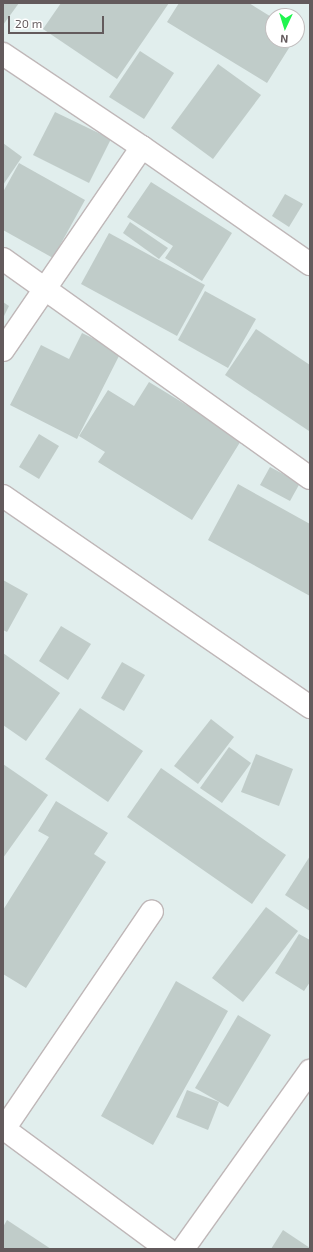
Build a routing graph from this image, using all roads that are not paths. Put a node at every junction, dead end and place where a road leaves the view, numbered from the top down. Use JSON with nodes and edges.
{"nodes":[{"id":1,"x":3,"y":54,"type":"edge"},
{"id":2,"x":142,"y":147,"type":"junction"},
{"id":3,"x":3,"y":259,"type":"edge"},
{"id":4,"x":310,"y":264,"type":"edge"},
{"id":5,"x":45,"y":289,"type":"junction"},
{"id":6,"x":3,"y":350,"type":"edge"},
{"id":7,"x":310,"y":478,"type":"edge"},
{"id":8,"x":3,"y":496,"type":"edge"},
{"id":9,"x":310,"y":707,"type":"edge"},
{"id":10,"x":152,"y":911,"type":"dead end"},
{"id":11,"x":310,"y":1071,"type":"edge"},
{"id":12,"x":4,"y":1128,"type":"edge"},
{"id":13,"x":167,"y":1249,"type":"edge"},
{"id":14,"x":183,"y":1249,"type":"edge"}],
"edges":[{"from":1,"to":2,"type":"street"},
{"from":2,"to":4,"type":"street"},
{"from":2,"to":5,"type":"street"},
{"from":3,"to":5,"type":"street"},
{"from":5,"to":6,"type":"street"},
{"from":5,"to":7,"type":"street"},
{"from":8,"to":9,"type":"street"},
{"from":10,"to":12,"type":"street"},
{"from":11,"to":14,"type":"street"},
{"from":12,"to":13,"type":"street"}]}
